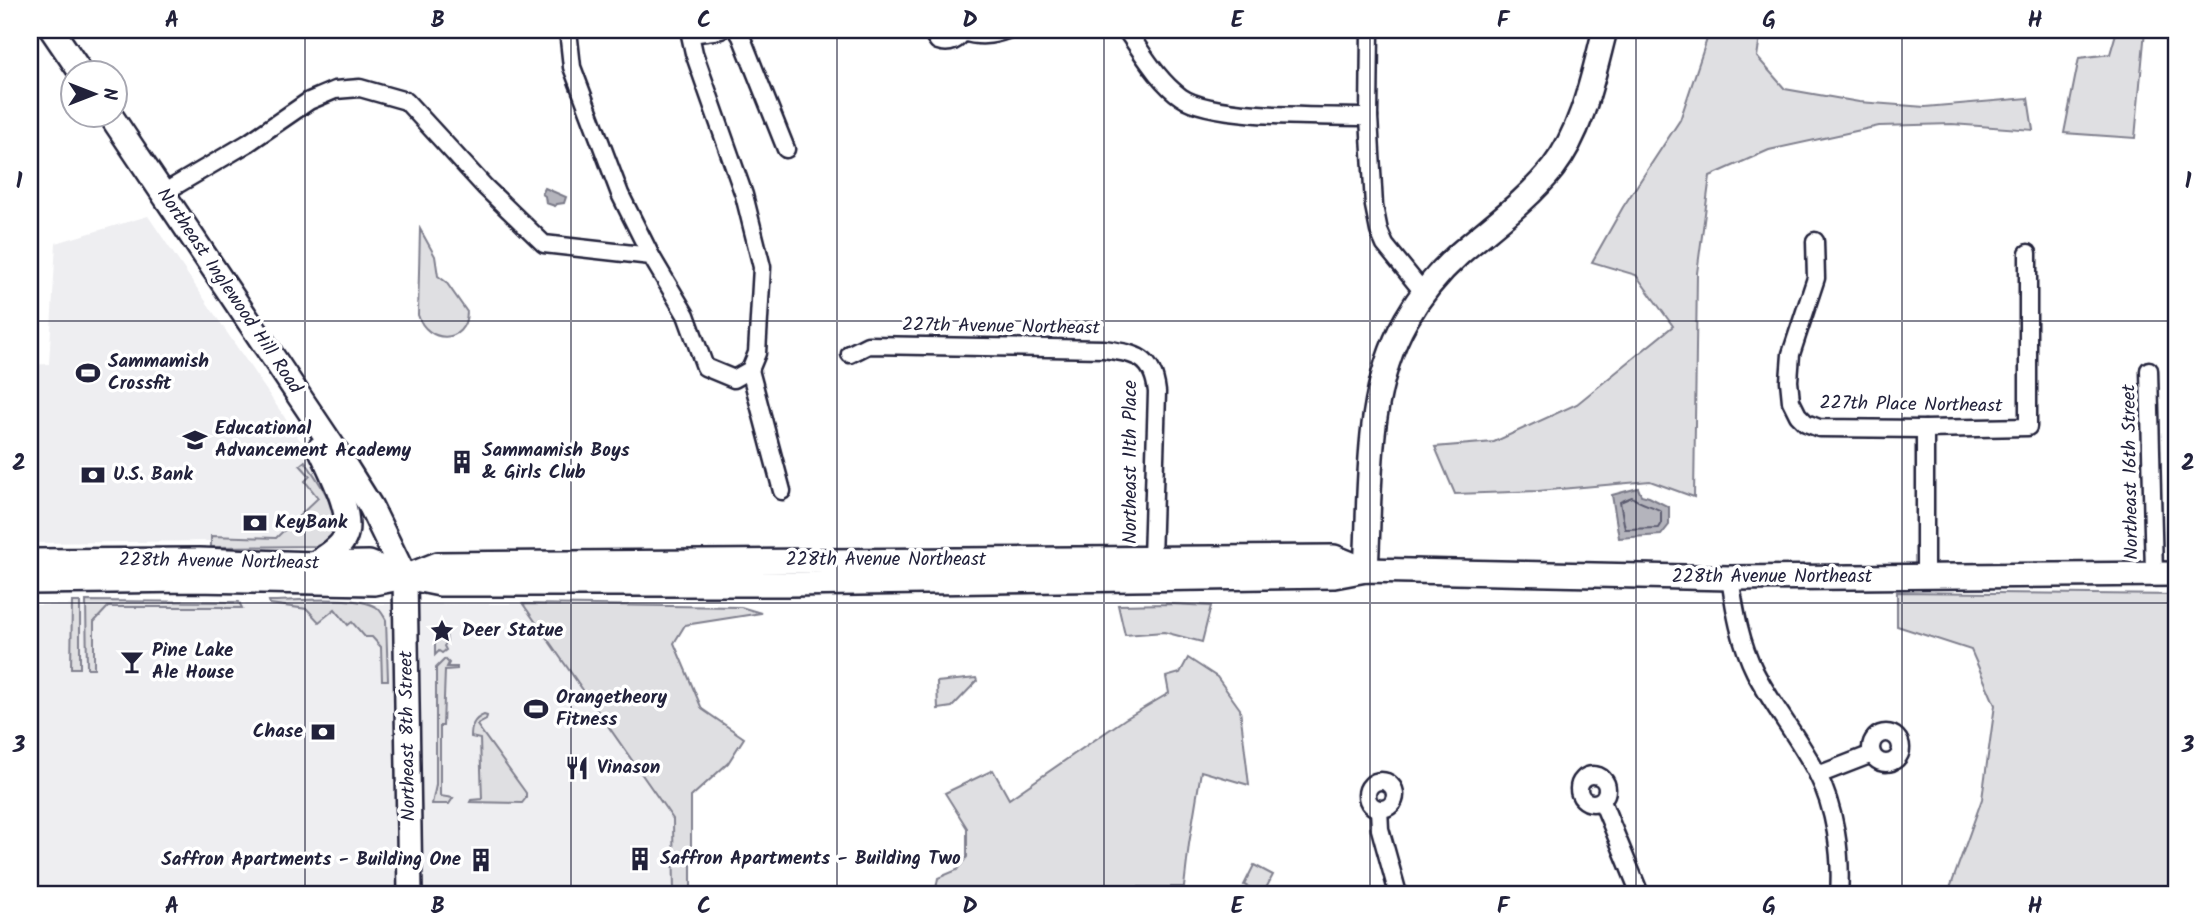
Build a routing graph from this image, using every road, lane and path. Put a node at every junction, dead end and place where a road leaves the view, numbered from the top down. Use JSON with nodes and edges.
{"nodes":[{"id":1,"x":52,"y":30,"type":"edge"},
{"id":2,"x":568,"y":30,"type":"edge"},
{"id":3,"x":721,"y":30,"type":"edge"},
{"id":4,"x":737,"y":30,"type":"edge"},
{"id":5,"x":930,"y":30,"type":"edge"},
{"id":6,"x":1007,"y":30,"type":"edge"},
{"id":7,"x":1126,"y":30,"type":"edge"},
{"id":8,"x":1370,"y":30,"type":"edge"},
{"id":9,"x":1605,"y":30,"type":"edge"},
{"id":10,"x":963,"y":31,"type":"edge"},
{"id":11,"x":690,"y":32,"type":"edge"},
{"id":12,"x":72,"y":60,"type":"edge"},
{"id":13,"x":1369,"y":117,"type":"junction"},
{"id":14,"x":121,"y":130,"type":"edge"},
{"id":15,"x":786,"y":149,"type":"dead end"},
{"id":16,"x":163,"y":192,"type":"junction"},
{"id":17,"x":1815,"y":241,"type":"dead end"},
{"id":18,"x":2028,"y":253,"type":"dead end"},
{"id":19,"x":650,"y":256,"type":"junction"},
{"id":20,"x":1423,"y":292,"type":"junction"},
{"id":21,"x":850,"y":354,"type":"dead end"},
{"id":22,"x":1150,"y":365,"type":"joint"},
{"id":23,"x":750,"y":370,"type":"junction"},
{"id":24,"x":2149,"y":370,"type":"dead end"},
{"id":25,"x":289,"y":381,"type":"junction"},
{"id":26,"x":1925,"y":429,"type":"junction"},
{"id":27,"x":782,"y":491,"type":"dead end"},
{"id":28,"x":1152,"y":559,"type":"junction"},
{"id":29,"x":890,"y":560,"type":"junction"},
{"id":30,"x":30,"y":561,"type":"edge"},
{"id":31,"x":314,"y":564,"type":"junction"},
{"id":32,"x":1366,"y":570,"type":"junction"},
{"id":33,"x":30,"y":572,"type":"edge"},
{"id":34,"x":60,"y":572,"type":"junction"},
{"id":35,"x":2154,"y":573,"type":"junction"},
{"id":36,"x":2177,"y":573,"type":"edge"},
{"id":37,"x":1925,"y":576,"type":"junction"},
{"id":38,"x":405,"y":577,"type":"junction"},
{"id":39,"x":1224,"y":578,"type":"junction"},
{"id":40,"x":1730,"y":578,"type":"junction"},
{"id":41,"x":30,"y":582,"type":"edge"},
{"id":42,"x":791,"y":584,"type":"junction"},
{"id":43,"x":1872,"y":754,"type":"dead end"},
{"id":44,"x":1818,"y":775,"type":"junction"},
{"id":45,"x":1602,"y":800,"type":"dead end"},
{"id":46,"x":1379,"y":809,"type":"dead end"},
{"id":47,"x":410,"y":894,"type":"edge"},
{"id":48,"x":1398,"y":894,"type":"edge"},
{"id":49,"x":1640,"y":894,"type":"edge"},
{"id":50,"x":1839,"y":894,"type":"edge"}],
"edges":[{"from":1,"to":12,"type":"main road"},
{"from":2,"to":19,"type":"street"},
{"from":3,"to":11,"type":"street"},
{"from":4,"to":15,"type":"street"},
{"from":5,"to":10,"type":"street"},
{"from":6,"to":10,"type":"street"},
{"from":7,"to":13,"type":"street"},
{"from":8,"to":13,"type":"street"},
{"from":9,"to":20,"type":"main road"},
{"from":11,"to":23,"type":"street"},
{"from":13,"to":20,"type":"street"},
{"from":14,"to":16,"type":"main road","name":"Northeast Inglewood Hill Road"},
{"from":16,"to":19,"type":"street"},
{"from":16,"to":25,"type":"main road","name":"Northeast Inglewood Hill Road"},
{"from":17,"to":26,"type":"street","name":"227th Place Northeast"},
{"from":18,"to":26,"type":"street","name":"227th Place Northeast"},
{"from":19,"to":23,"type":"street"},
{"from":20,"to":32,"type":"main road"},
{"from":21,"to":22,"type":"street","name":"227th Avenue Northeast"},
{"from":22,"to":28,"type":"street","name":"Northeast 11th Place"},
{"from":23,"to":27,"type":"street"},
{"from":24,"to":35,"type":"street","name":"Northeast 16th Street"},
{"from":25,"to":31,"type":"main road"},
{"from":25,"to":38,"type":"main road","name":"Northeast Inglewood Hill Road"},
{"from":26,"to":37,"type":"street"},
{"from":28,"to":29,"type":"main road","name":"228th Avenue Northeast"},
{"from":28,"to":32,"type":"main road","name":"228th Avenue Northeast"},
{"from":28,"to":39,"type":"main road"},
{"from":29,"to":38,"type":"main road","name":"228th Avenue Northeast"},
{"from":29,"to":42,"type":"main road"},
{"from":30,"to":34,"type":"main road","name":"228th Avenue Northeast"},
{"from":31,"to":34,"type":"main road","name":"228th Avenue Northeast"},
{"from":31,"to":38,"type":"main road","name":"228th Avenue Northeast"},
{"from":32,"to":39,"type":"main road","name":"228th Avenue Northeast"},
{"from":32,"to":40,"type":"main road","name":"228th Avenue Northeast"},
{"from":33,"to":34,"type":"main road","name":"228th Avenue Northeast"},
{"from":34,"to":38,"type":"main road","name":"228th Avenue Northeast"},
{"from":34,"to":41,"type":"main road","name":"228th Avenue Northeast"},
{"from":35,"to":36,"type":"main road","name":"228th Avenue Northeast"},
{"from":35,"to":37,"type":"main road","name":"228th Avenue Northeast"},
{"from":37,"to":40,"type":"main road","name":"228th Avenue Northeast"},
{"from":38,"to":42,"type":"main road","name":"228th Avenue Northeast"},
{"from":38,"to":47,"type":"main road","name":"Northeast 8th Street"},
{"from":39,"to":42,"type":"main road","name":"228th Avenue Northeast"},
{"from":40,"to":44,"type":"street"},
{"from":43,"to":44,"type":"street"},
{"from":44,"to":50,"type":"street"},
{"from":45,"to":49,"type":"street"},
{"from":46,"to":48,"type":"street"}]}
